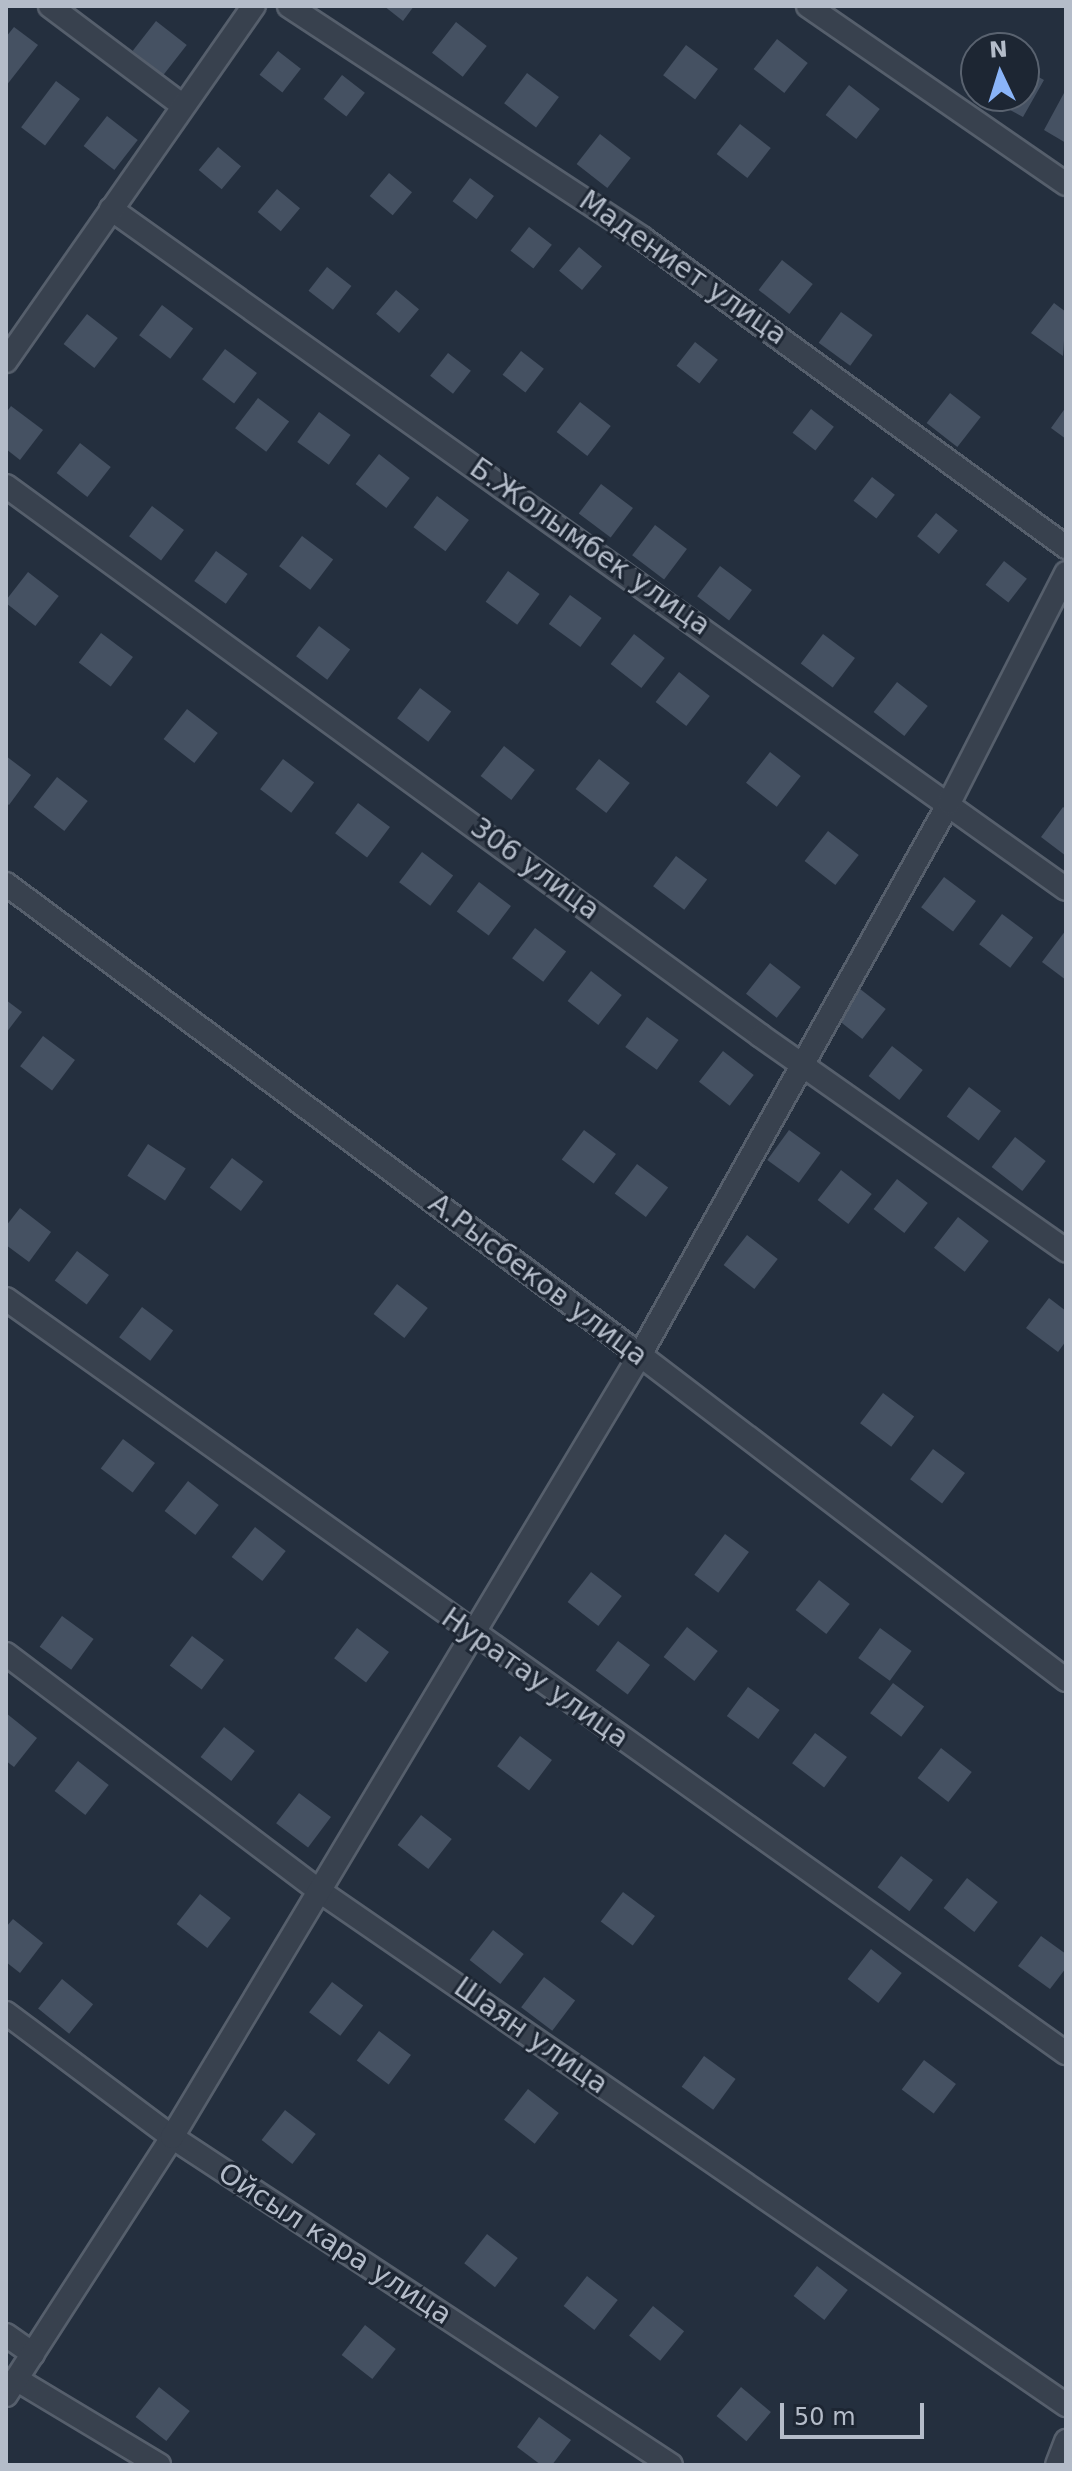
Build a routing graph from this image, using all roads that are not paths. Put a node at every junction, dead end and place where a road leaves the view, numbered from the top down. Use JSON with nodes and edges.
{"nodes":[{"id":1,"x":50,"y":6,"type":"edge"},
{"id":2,"x":254,"y":6,"type":"edge"},
{"id":3,"x":289,"y":6,"type":"edge"},
{"id":4,"x":808,"y":6,"type":"edge"},
{"id":5,"x":183,"y":106,"type":"junction"},
{"id":6,"x":1066,"y":184,"type":"edge"},
{"id":7,"x":111,"y":209,"type":"junction"},
{"id":8,"x":6,"y":361,"type":"edge"},
{"id":9,"x":6,"y":486,"type":"edge"},
{"id":10,"x":1066,"y":547,"type":"edge"},
{"id":11,"x":1066,"y":573,"type":"edge"},
{"id":12,"x":949,"y":803,"type":"junction"},
{"id":13,"x":6,"y":884,"type":"edge"},
{"id":14,"x":1066,"y":889,"type":"edge"},
{"id":15,"x":801,"y":1064,"type":"junction"},
{"id":16,"x":1066,"y":1250,"type":"edge"},
{"id":17,"x":6,"y":1299,"type":"edge"},
{"id":18,"x":640,"y":1355,"type":"junction"},
{"id":19,"x":473,"y":1634,"type":"junction"},
{"id":20,"x":6,"y":1654,"type":"edge"},
{"id":21,"x":1066,"y":1680,"type":"edge"},
{"id":22,"x":321,"y":1892,"type":"junction"},
{"id":23,"x":6,"y":2013,"type":"edge"},
{"id":24,"x":1066,"y":2053,"type":"edge"},
{"id":25,"x":172,"y":2137,"type":"junction"},
{"id":26,"x":6,"y":2335,"type":"edge"},
{"id":27,"x":33,"y":2354,"type":"junction"},
{"id":28,"x":11,"y":2387,"type":"edge"},
{"id":29,"x":1066,"y":2405,"type":"edge"},
{"id":30,"x":1066,"y":2441,"type":"edge"},
{"id":31,"x":159,"y":2465,"type":"edge"},
{"id":32,"x":671,"y":2465,"type":"edge"},
{"id":33,"x":1057,"y":2465,"type":"edge"}],
"edges":[{"from":1,"to":5,"type":"street"},
{"from":2,"to":5,"type":"street"},
{"from":3,"to":10,"type":"street","name":"Мадениет улица"},
{"from":4,"to":6,"type":"street"},
{"from":5,"to":7,"type":"street"},
{"from":7,"to":8,"type":"street"},
{"from":7,"to":12,"type":"street","name":"Б.Жолымбек улица"},
{"from":9,"to":15,"type":"street","name":"306 улица"},
{"from":11,"to":12,"type":"street"},
{"from":12,"to":14,"type":"street","name":"Б.Жолымбек улица"},
{"from":12,"to":15,"type":"street"},
{"from":13,"to":18,"type":"street","name":"А.Рысбеков улица"},
{"from":15,"to":16,"type":"street","name":"306 улица"},
{"from":15,"to":18,"type":"street"},
{"from":17,"to":19,"type":"street","name":"Нуратау улица"},
{"from":18,"to":19,"type":"street"},
{"from":18,"to":21,"type":"street","name":"А.Рысбеков улица"},
{"from":19,"to":22,"type":"street"},
{"from":19,"to":24,"type":"street","name":"Нуратау улица"},
{"from":20,"to":22,"type":"street","name":"Шаян улица"},
{"from":22,"to":25,"type":"street"},
{"from":22,"to":29,"type":"street","name":"Шаян улица"},
{"from":23,"to":25,"type":"street","name":"Ойсыл кара улица"},
{"from":25,"to":27,"type":"street"},
{"from":25,"to":32,"type":"street","name":"Ойсыл кара улица"},
{"from":26,"to":27,"type":"street"},
{"from":27,"to":28,"type":"street"},
{"from":28,"to":31,"type":"street"},
{"from":30,"to":33,"type":"street"}]}
